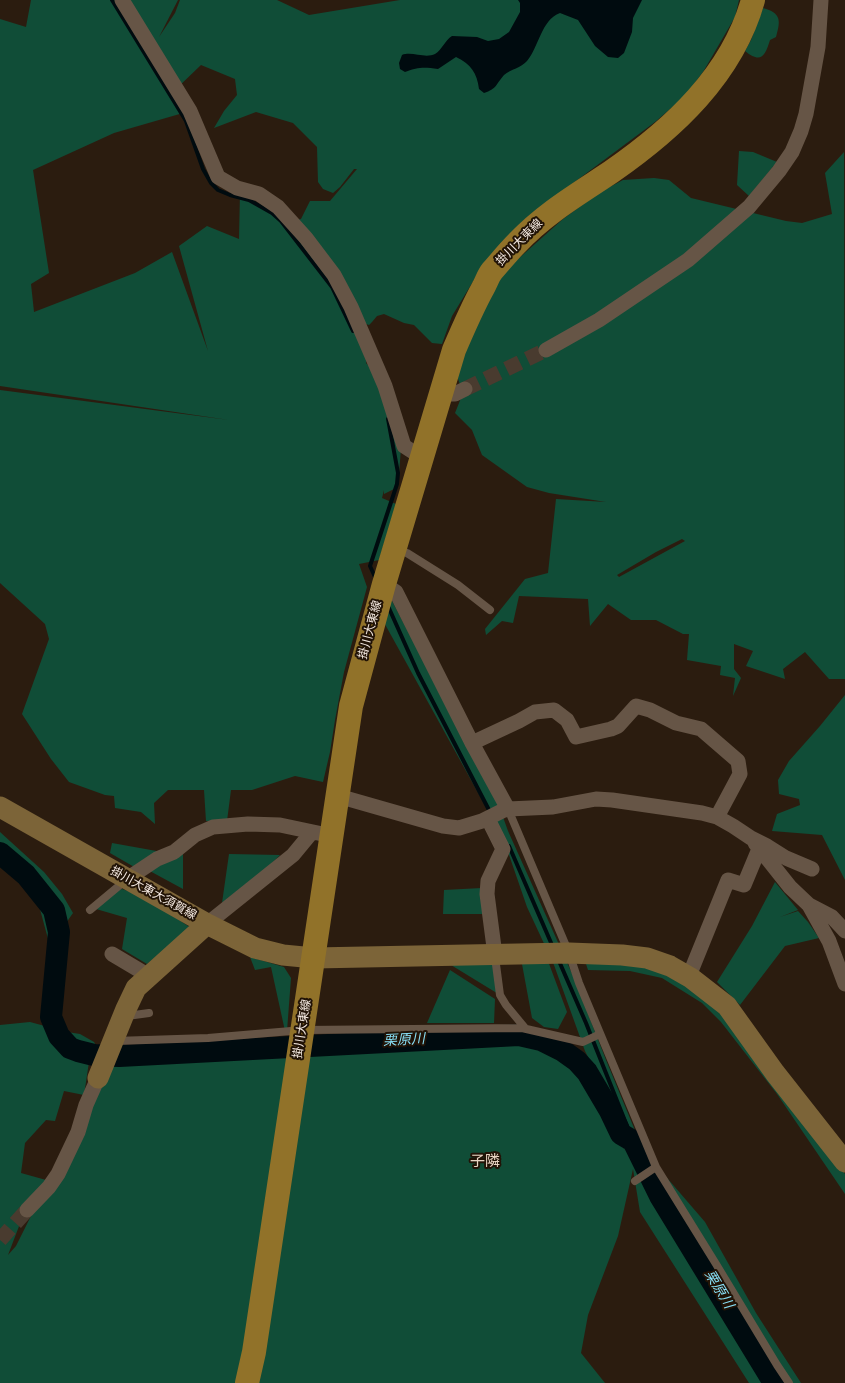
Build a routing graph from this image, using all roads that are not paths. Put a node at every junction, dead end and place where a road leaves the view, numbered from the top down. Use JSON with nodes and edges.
{"nodes":[{"id":1,"x":122,"y":0,"type":"edge"},
{"id":2,"x":753,"y":0,"type":"edge"},
{"id":3,"x":821,"y":0,"type":"edge"},
{"id":4,"x":546,"y":350,"type":"tunnel mouth"},
{"id":5,"x":465,"y":389,"type":"tunnel mouth"},
{"id":6,"x":440,"y":394,"type":"junction"},
{"id":7,"x":421,"y":457,"type":"junction"},
{"id":8,"x":394,"y":548,"type":"junction"},
{"id":9,"x":384,"y":584,"type":"junction"},
{"id":10,"x":490,"y":610,"type":"dead end"},
{"id":11,"x":472,"y":743,"type":"junction"},
{"id":12,"x":338,"y":796,"type":"junction"},
{"id":13,"x":0,"y":808,"type":"edge"},
{"id":14,"x":497,"y":814,"type":"junction"},
{"id":15,"x":717,"y":817,"type":"junction"},
{"id":16,"x":322,"y":834,"type":"junction"},
{"id":17,"x":755,"y":844,"type":"junction"},
{"id":18,"x":812,"y":869,"type":"dead end"},
{"id":19,"x":127,"y":879,"type":"junction"},
{"id":20,"x":809,"y":905,"type":"junction"},
{"id":21,"x":90,"y":910,"type":"dead end"},
{"id":22,"x":206,"y":924,"type":"junction"},
{"id":23,"x":845,"y":930,"type":"edge"},
{"id":24,"x":567,"y":953,"type":"junction"},
{"id":25,"x":112,"y":954,"type":"dead end"},
{"id":26,"x":495,"y":955,"type":"junction"},
{"id":27,"x":314,"y":958,"type":"junction"},
{"id":28,"x":149,"y":976,"type":"junction"},
{"id":29,"x":689,"y":976,"type":"junction"},
{"id":30,"x":845,"y":984,"type":"edge"},
{"id":31,"x":149,"y":1013,"type":"dead end"},
{"id":32,"x":122,"y":1017,"type":"junction"},
{"id":33,"x":525,"y":1028,"type":"junction"},
{"id":34,"x":302,"y":1032,"type":"junction"},
{"id":35,"x":600,"y":1034,"type":"junction"},
{"id":36,"x":112,"y":1044,"type":"junction"},
{"id":37,"x":100,"y":1074,"type":"joint"},
{"id":38,"x":845,"y":1162,"type":"edge"},
{"id":39,"x":654,"y":1168,"type":"junction"},
{"id":40,"x":637,"y":1179,"type":"dead end"},
{"id":41,"x":27,"y":1210,"type":"tunnel mouth"},
{"id":42,"x":247,"y":1383,"type":"edge"},
{"id":43,"x":790,"y":1383,"type":"edge"}],
"edges":[{"from":1,"to":7,"type":"street"},
{"from":2,"to":6,"type":"main road","name":"掛川大東線"},
{"from":3,"to":4,"type":"street"},
{"from":5,"to":6,"type":"street"},
{"from":6,"to":7,"type":"main road","name":"掛川大東線"},
{"from":7,"to":8,"type":"main road","name":"掛川大東線"},
{"from":8,"to":9,"type":"main road","name":"掛川大東線"},
{"from":8,"to":10,"type":"lane"},
{"from":9,"to":11,"type":"street"},
{"from":9,"to":12,"type":"main road","name":"掛川大東線"},
{"from":11,"to":14,"type":"street"},
{"from":11,"to":15,"type":"street"},
{"from":12,"to":14,"type":"street"},
{"from":12,"to":16,"type":"main road","name":"掛川大東線"},
{"from":13,"to":19,"type":"street","name":"掛川大東大須賀線"},
{"from":14,"to":15,"type":"street"},
{"from":14,"to":24,"type":"lane"},
{"from":14,"to":26,"type":"street"},
{"from":15,"to":17,"type":"street"},
{"from":16,"to":19,"type":"street"},
{"from":16,"to":22,"type":"street"},
{"from":16,"to":27,"type":"main road","name":"掛川大東線"},
{"from":17,"to":18,"type":"street"},
{"from":17,"to":20,"type":"street"},
{"from":17,"to":29,"type":"street"},
{"from":19,"to":21,"type":"lane"},
{"from":19,"to":22,"type":"street","name":"掛川大東大須賀線"},
{"from":20,"to":23,"type":"street"},
{"from":20,"to":30,"type":"street"},
{"from":22,"to":27,"type":"street","name":"掛川大東大須賀線"},
{"from":22,"to":28,"type":"street"},
{"from":24,"to":26,"type":"street","name":"掛川大東大須賀線"},
{"from":24,"to":29,"type":"street","name":"掛川大東大須賀線"},
{"from":24,"to":35,"type":"lane"},
{"from":25,"to":28,"type":"street"},
{"from":26,"to":27,"type":"street","name":"掛川大東大須賀線"},
{"from":26,"to":33,"type":"lane"},
{"from":27,"to":34,"type":"main road","name":"掛川大東線"},
{"from":28,"to":32,"type":"street"},
{"from":29,"to":38,"type":"street","name":"掛川大東大須賀線"},
{"from":31,"to":32,"type":"lane"},
{"from":32,"to":36,"type":"street"},
{"from":33,"to":34,"type":"lane"},
{"from":33,"to":35,"type":"lane"},
{"from":34,"to":36,"type":"lane"},
{"from":34,"to":42,"type":"main road","name":"掛川大東線"},
{"from":35,"to":39,"type":"lane"},
{"from":36,"to":37,"type":"street"},
{"from":37,"to":41,"type":"street"},
{"from":39,"to":40,"type":"lane"},
{"from":39,"to":43,"type":"lane"}]}
